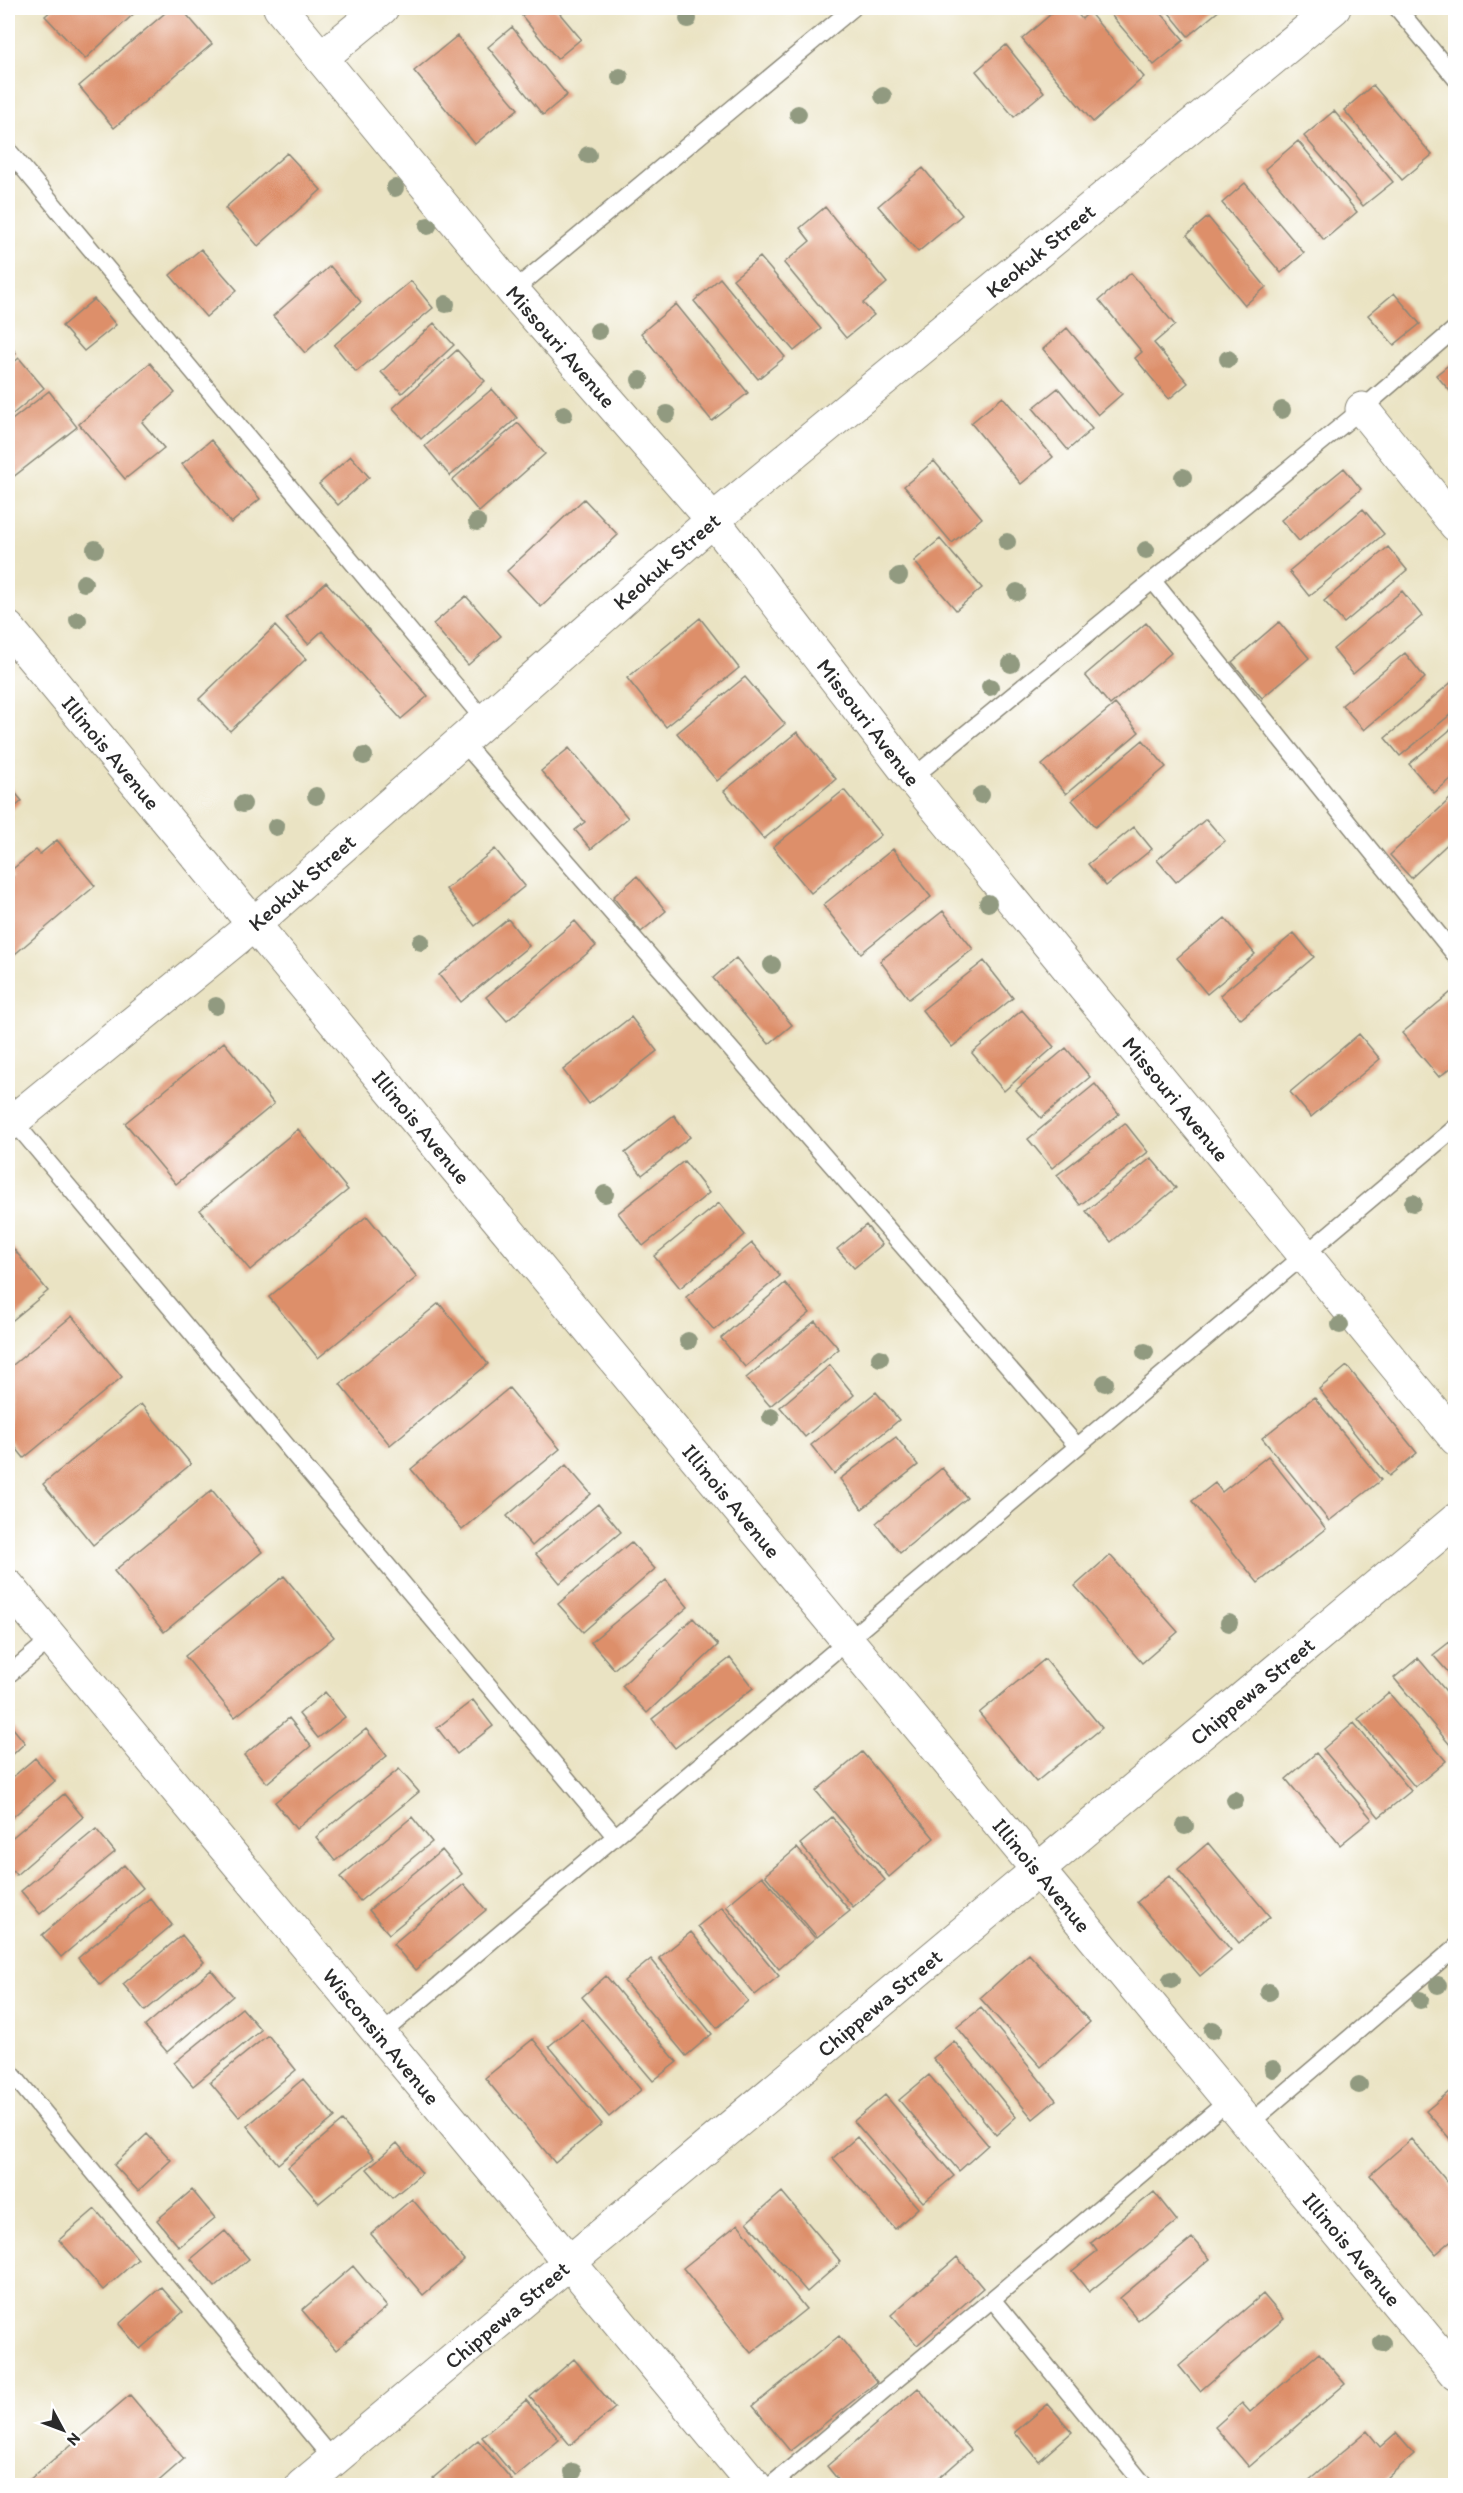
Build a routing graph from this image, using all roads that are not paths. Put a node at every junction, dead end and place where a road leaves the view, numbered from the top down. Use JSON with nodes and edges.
{"nodes":[{"id":1,"x":280,"y":8,"type":"edge"},
{"id":2,"x":382,"y":8,"type":"edge"},
{"id":3,"x":853,"y":8,"type":"edge"},
{"id":4,"x":1334,"y":8,"type":"edge"},
{"id":5,"x":1397,"y":8,"type":"edge"},
{"id":6,"x":321,"y":58,"type":"junction"},
{"id":7,"x":1455,"y":79,"type":"edge"},
{"id":8,"x":8,"y":150,"type":"edge"},
{"id":9,"x":513,"y":291,"type":"junction"},
{"id":10,"x":1455,"y":328,"type":"edge"},
{"id":11,"x":1362,"y":409,"type":"junction"},
{"id":12,"x":713,"y":520,"type":"junction"},
{"id":13,"x":1455,"y":525,"type":"edge"},
{"id":14,"x":1153,"y":581,"type":"junction"},
{"id":15,"x":8,"y":627,"type":"edge"},
{"id":16,"x":473,"y":731,"type":"junction"},
{"id":17,"x":912,"y":778,"type":"junction"},
{"id":18,"x":253,"y":925,"type":"junction"},
{"id":19,"x":1455,"y":956,"type":"edge"},
{"id":20,"x":9,"y":1119,"type":"edge"},
{"id":21,"x":1455,"y":1127,"type":"edge"},
{"id":22,"x":1304,"y":1255,"type":"junction"},
{"id":23,"x":1455,"y":1439,"type":"edge"},
{"id":24,"x":1077,"y":1446,"type":"junction"},
{"id":25,"x":1455,"y":1520,"type":"edge"},
{"id":26,"x":8,"y":1586,"type":"edge"},
{"id":27,"x":51,"y":1639,"type":"junction"},
{"id":28,"x":848,"y":1640,"type":"junction"},
{"id":29,"x":8,"y":1675,"type":"edge"},
{"id":30,"x":615,"y":1836,"type":"junction"},
{"id":31,"x":1038,"y":1870,"type":"junction"},
{"id":32,"x":1455,"y":1947,"type":"edge"},
{"id":33,"x":380,"y":2035,"type":"junction"},
{"id":34,"x":8,"y":2069,"type":"edge"},
{"id":35,"x":1239,"y":2112,"type":"junction"},
{"id":36,"x":569,"y":2262,"type":"junction"},
{"id":37,"x":992,"y":2299,"type":"junction"},
{"id":38,"x":1454,"y":2369,"type":"edge"},
{"id":39,"x":333,"y":2460,"type":"junction"},
{"id":40,"x":302,"y":2486,"type":"edge"},
{"id":41,"x":755,"y":2486,"type":"edge"},
{"id":42,"x":770,"y":2486,"type":"edge"},
{"id":43,"x":1145,"y":2486,"type":"edge"}],
"edges":[{"from":1,"to":6,"type":"street","name":"Missouri Avenue"},
{"from":2,"to":6,"type":"street"},
{"from":3,"to":9,"type":"lane"},
{"from":4,"to":12,"type":"street","name":"Keokuk Street"},
{"from":5,"to":7,"type":"lane"},
{"from":6,"to":9,"type":"street","name":"Missouri Avenue"},
{"from":8,"to":16,"type":"lane"},
{"from":9,"to":12,"type":"street","name":"Missouri Avenue"},
{"from":10,"to":11,"type":"lane"},
{"from":11,"to":13,"type":"street"},
{"from":11,"to":14,"type":"lane"},
{"from":12,"to":16,"type":"street","name":"Keokuk Street"},
{"from":12,"to":17,"type":"street","name":"Missouri Avenue"},
{"from":14,"to":17,"type":"lane"},
{"from":14,"to":19,"type":"lane"},
{"from":15,"to":18,"type":"street","name":"Illinois Avenue"},
{"from":16,"to":18,"type":"street","name":"Keokuk Street"},
{"from":16,"to":24,"type":"lane"},
{"from":17,"to":22,"type":"street","name":"Missouri Avenue"},
{"from":18,"to":20,"type":"street","name":"Keokuk Street"},
{"from":18,"to":28,"type":"street","name":"Illinois Avenue"},
{"from":20,"to":30,"type":"lane"},
{"from":21,"to":22,"type":"lane"},
{"from":22,"to":23,"type":"street","name":"Missouri Avenue"},
{"from":22,"to":24,"type":"lane"},
{"from":24,"to":28,"type":"lane"},
{"from":25,"to":31,"type":"street","name":"Chippewa Street"},
{"from":26,"to":27,"type":"street","name":"Wisconsin Avenue"},
{"from":27,"to":29,"type":"lane"},
{"from":27,"to":33,"type":"street","name":"Wisconsin Avenue"},
{"from":28,"to":30,"type":"lane"},
{"from":28,"to":31,"type":"street","name":"Illinois Avenue"},
{"from":30,"to":33,"type":"lane"},
{"from":31,"to":35,"type":"street","name":"Illinois Avenue"},
{"from":31,"to":36,"type":"street","name":"Chippewa Street"},
{"from":32,"to":35,"type":"lane"},
{"from":33,"to":36,"type":"street","name":"Wisconsin Avenue"},
{"from":34,"to":39,"type":"lane"},
{"from":35,"to":37,"type":"lane"},
{"from":35,"to":38,"type":"street","name":"Illinois Avenue"},
{"from":36,"to":39,"type":"street","name":"Chippewa Street"},
{"from":36,"to":41,"type":"street","name":"Wisconsin Avenue"},
{"from":37,"to":42,"type":"lane"},
{"from":37,"to":43,"type":"lane"},
{"from":39,"to":40,"type":"street","name":"Chippewa Street"}]}
